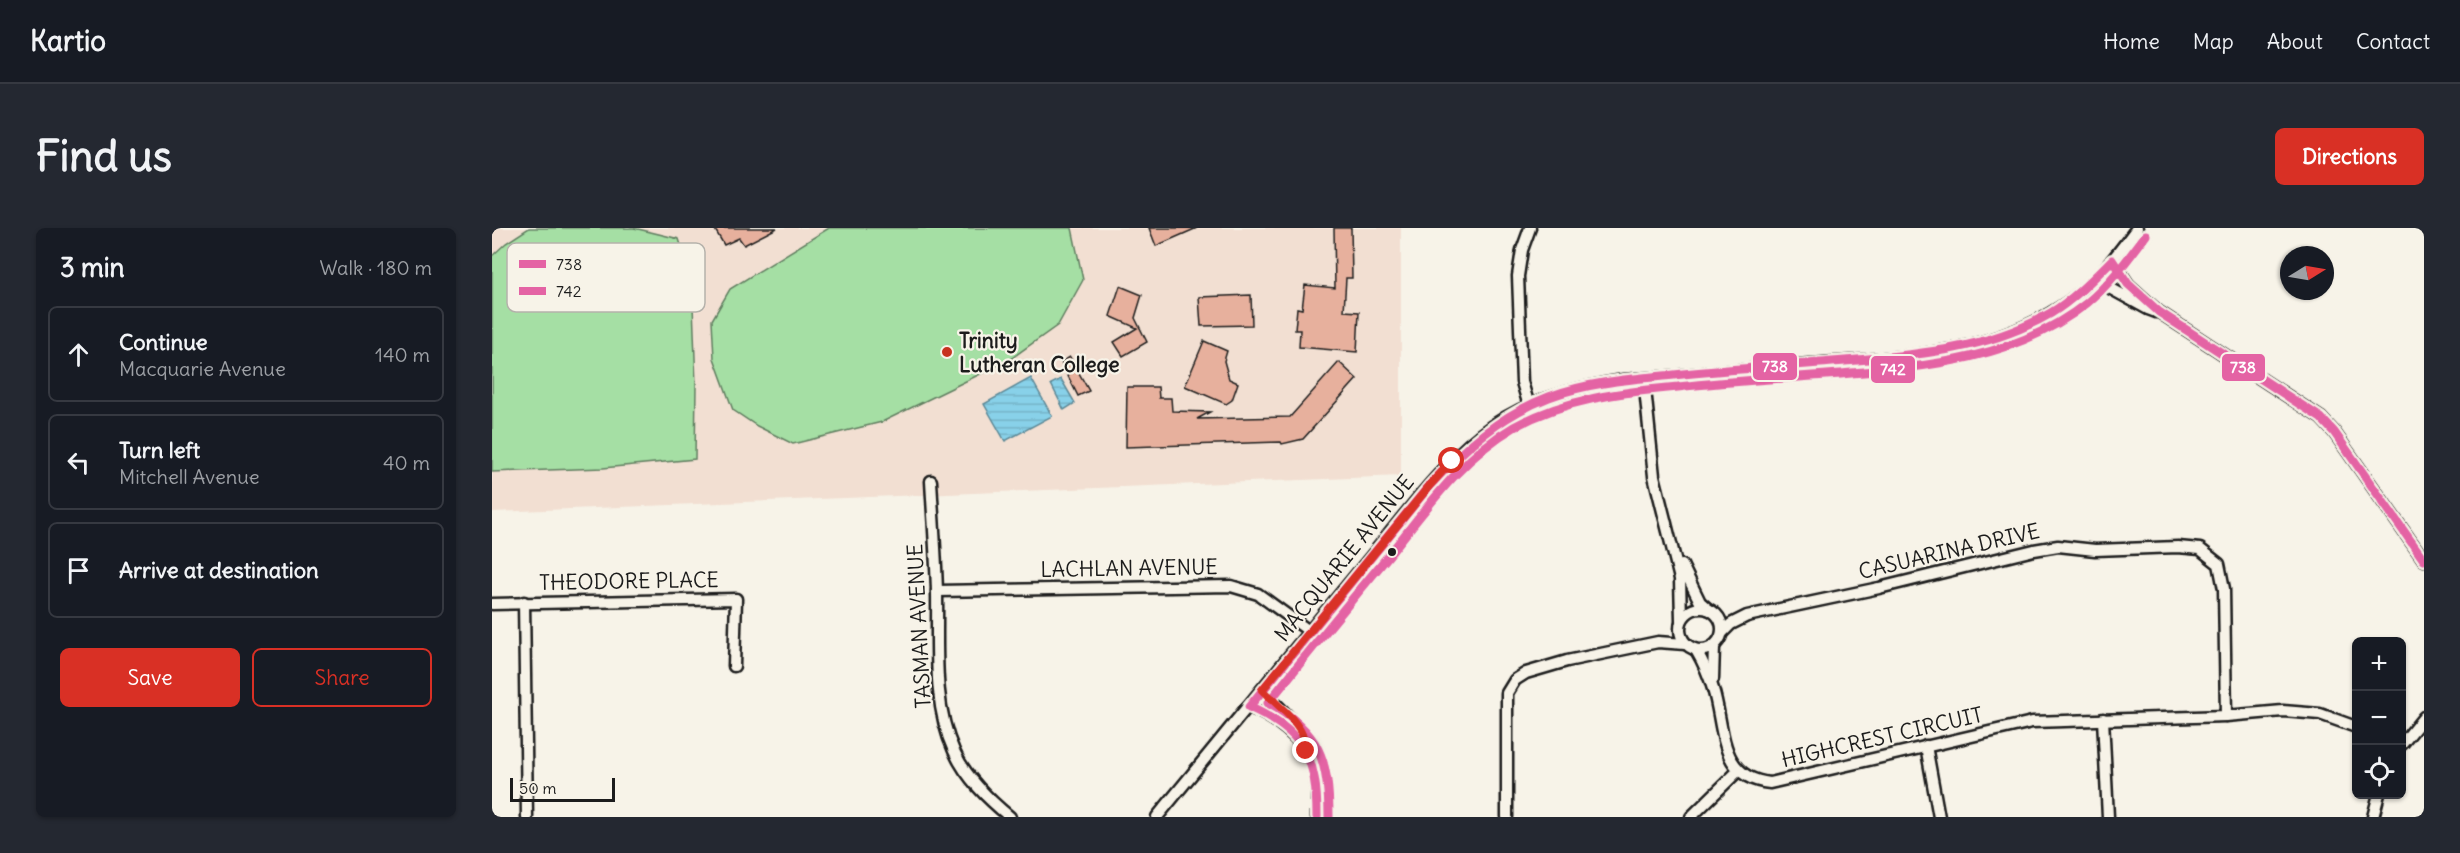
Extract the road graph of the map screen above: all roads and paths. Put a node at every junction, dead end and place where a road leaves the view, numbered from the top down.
1 (1530, 228) edge
2 (2137, 228) edge
3 (2112, 260) junction
4 (2096, 280) junction
5 (2159, 312) junction
6 (1644, 378) junction
7 (1529, 406) junction
8 (931, 481) dead end
9 (1670, 540) junction
10 (2424, 560) edge
11 (937, 591) junction
12 (524, 602) junction
13 (492, 604) edge
14 (1710, 611) junction
15 (1747, 616) junction
16 (1680, 623) junction
17 (1309, 631) junction
18 (1722, 633) junction
19 (1658, 642) junction
20 (1685, 644) junction
21 (1714, 646) junction
22 (1696, 650) junction
23 (734, 666) dead end
24 (1714, 689) junction
25 (1262, 690) junction
26 (1249, 707) junction
27 (2226, 716) junction
28 (2424, 717) edge
29 (2103, 719) junction
30 (2352, 726) edge
31 (2406, 739) edge
32 (1926, 746) junction
33 (1306, 751) junction
34 (1739, 770) junction
35 (2378, 799) edge
36 (527, 817) edge
37 (1010, 817) edge
38 (1157, 817) edge
39 (1317, 817) edge
40 (1507, 817) edge
41 (1691, 817) edge
42 (1939, 817) edge
43 (2108, 817) edge
44 (2373, 817) edge

1 - 7 street
2 - 3 street, MACQUARIE AVENUE
3 - 4 street, MACQUARIE AVENUE
3 - 5 street
4 - 5 street
4 - 6 street, MACQUARIE AVENUE
5 - 10 street
6 - 7 street, MACQUARIE AVENUE
6 - 9 street
7 - 17 street, MACQUARIE AVENUE
8 - 11 street, TASMAN AVENUE
9 - 14 street
9 - 16 street
11 - 17 street, LACHLAN AVENUE
11 - 37 street, TASMAN AVENUE
12 - 13 street, THEODORE PLACE
12 - 23 street, THEODORE PLACE
12 - 36 street
14 - 15 street, CASUARINA DRIVE
14 - 16 street
14 - 18 street
15 - 18 street, CASUARINA DRIVE
15 - 27 street, CASUARINA DRIVE
16 - 19 street
16 - 20 street
17 - 25 street, MACQUARIE AVENUE
18 - 21 street
19 - 20 street
19 - 40 street
20 - 22 street
21 - 22 street
21 - 24 street
22 - 24 street
24 - 34 street
25 - 26 street, MACQUARIE AVENUE
25 - 33 street
26 - 33 street
26 - 38 street, MACQUARIE AVENUE
27 - 29 street, HIGHCREST CIRCUIT
27 - 30 street, HIGHCREST CIRCUIT
28 - 31 street
29 - 32 street, HIGHCREST CIRCUIT
29 - 43 street
32 - 34 street, HIGHCREST CIRCUIT
32 - 42 street
33 - 39 street
34 - 41 street
35 - 44 street

